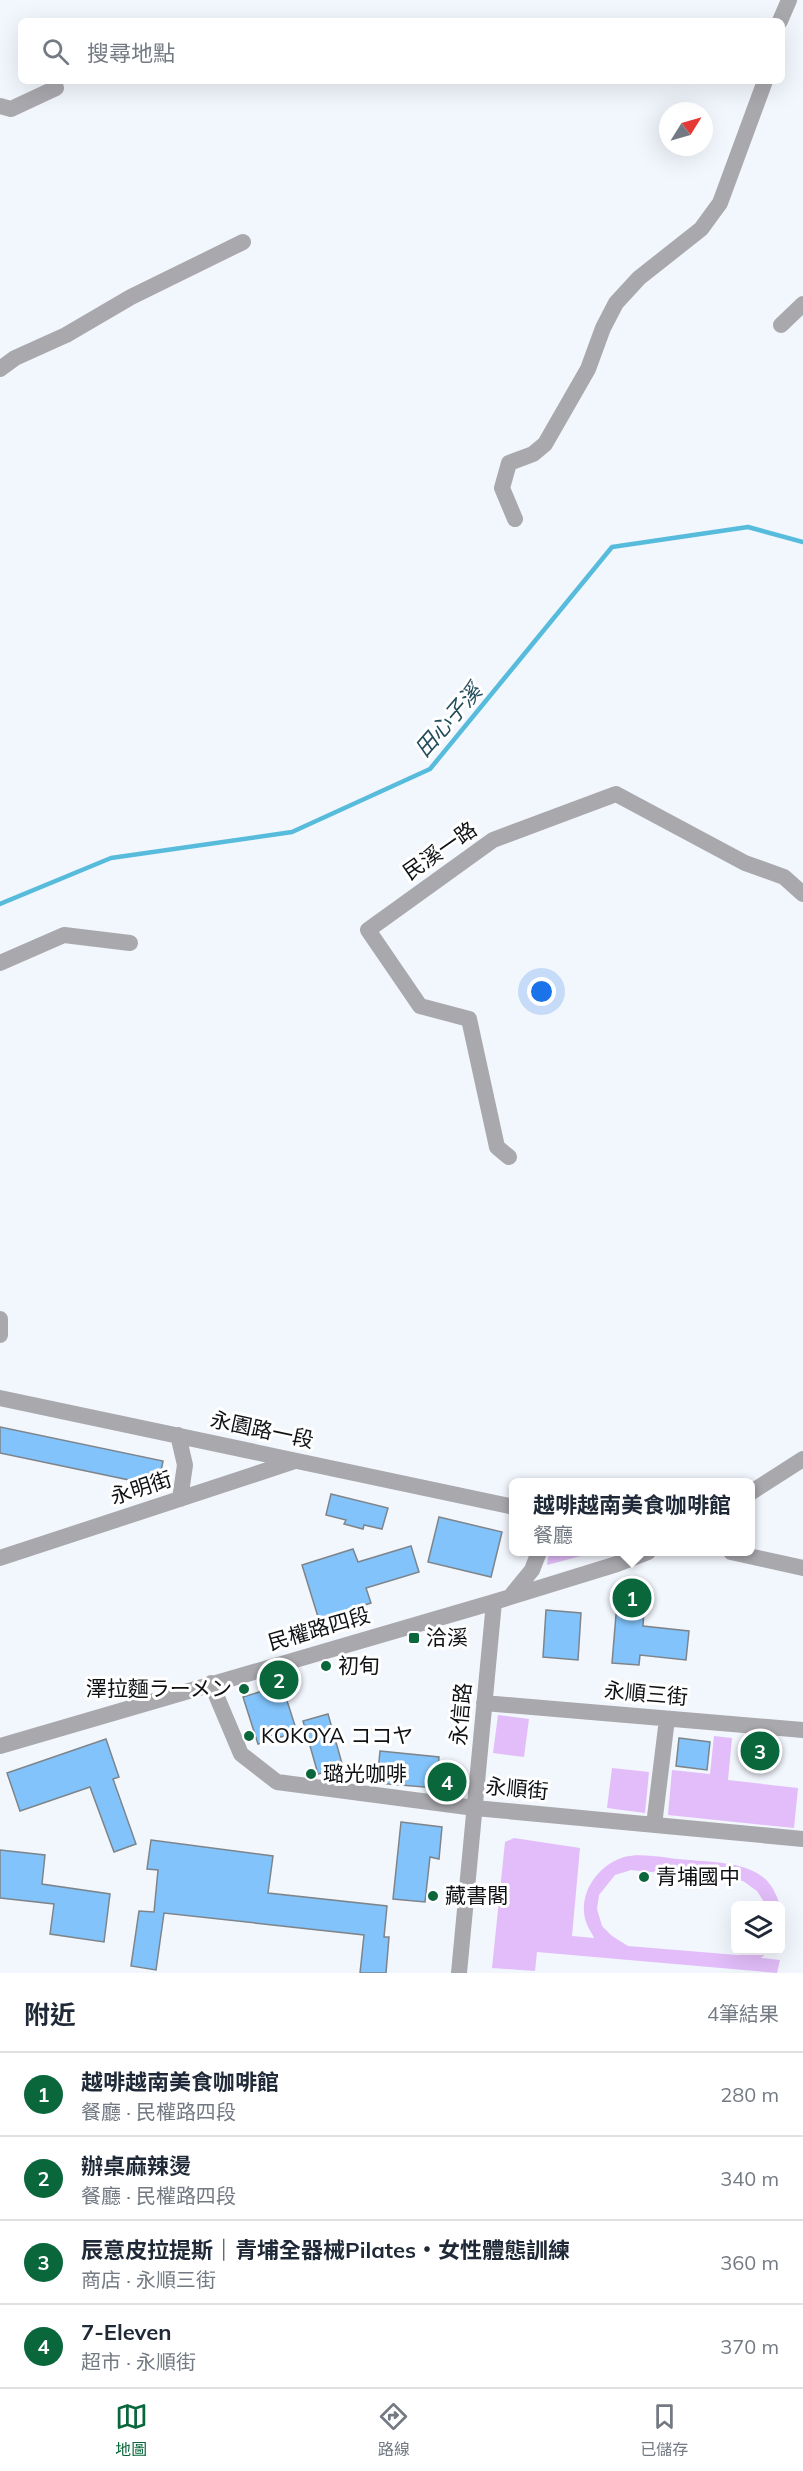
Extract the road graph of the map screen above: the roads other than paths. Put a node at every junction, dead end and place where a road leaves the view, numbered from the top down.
1 (789, 0) edge
2 (781, 18) edge
3 (764, 84) edge
4 (56, 88) dead end
5 (0, 106) edge
6 (243, 242) dead end
7 (803, 304) edge
8 (782, 325) dead end
9 (0, 369) edge
10 (515, 519) dead end
11 (803, 894) edge
12 (130, 943) dead end
13 (0, 963) edge
14 (509, 1157) dead end
15 (0, 1318) edge
16 (0, 1335) edge
17 (0, 1398) edge
18 (178, 1435) junction
19 (803, 1459) edge
20 (297, 1460) junction
21 (755, 1490) edge
22 (180, 1499) junction
23 (509, 1507) edge
24 (537, 1556) edge
25 (636, 1556) edge
26 (752, 1556) edge
27 (0, 1558) edge
28 (803, 1568) edge
29 (510, 1597) junction
30 (494, 1602) junction
31 (211, 1683) junction
32 (484, 1703) junction
33 (667, 1719) junction
34 (803, 1730) edge
35 (0, 1746) edge
36 (475, 1808) junction
37 (654, 1825) junction
38 (803, 1839) edge
39 (459, 1973) edge

1 - 2 street
3 - 10 street
4 - 5 street
6 - 9 street
7 - 8 street
11 - 14 street, 民溪一路
12 - 13 street
15 - 16 street
17 - 18 street, 永園路一段
18 - 20 street, 永園路一段
18 - 22 street
19 - 21 street
20 - 22 street, 永明街
20 - 23 street, 永園路一段
22 - 27 street, 永明街
24 - 29 street
25 - 29 street, 民權路四段
26 - 28 street
29 - 30 street, 民權路四段
30 - 31 street, 民權路四段
30 - 32 street, 永信路
31 - 35 street, 民權路四段
31 - 36 street, 永順街
32 - 33 street, 永順三街
32 - 36 street, 永信路
33 - 34 street, 永順三街
33 - 37 street
36 - 37 street, 永順街
36 - 39 street, 永信路
37 - 38 street, 永順街

